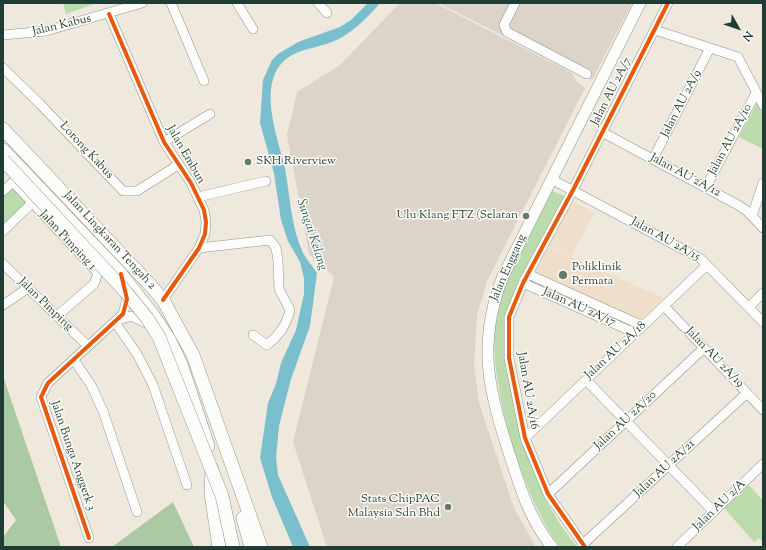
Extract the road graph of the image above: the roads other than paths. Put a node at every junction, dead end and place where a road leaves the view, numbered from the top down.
1 (171, 3) edge
2 (237, 3) edge
3 (318, 3) edge
4 (514, 3) edge
5 (640, 3) edge
6 (668, 3) edge
7 (139, 4) edge
8 (327, 13) dead end
9 (109, 14) junction
10 (253, 29) dead end
11 (655, 30) junction
12 (3, 35) edge
13 (710, 48) junction
14 (3, 68) edge
15 (587, 74) dead end
16 (204, 81) dead end
17 (756, 93) junction
18 (763, 105) edge
19 (210, 114) dead end
20 (3, 129) edge
21 (602, 132) junction
22 (3, 140) edge
23 (164, 142) junction
24 (3, 150) edge
25 (653, 159) junction
26 (3, 160) edge
27 (178, 165) junction
28 (551, 179) junction
29 (266, 181) dead end
30 (763, 183) edge
31 (706, 187) junction
32 (573, 190) junction
33 (3, 191) edge
34 (198, 197) junction
35 (32, 203) junction
36 (752, 216) junction
37 (763, 228) edge
38 (3, 231) edge
39 (199, 248) junction
40 (3, 264) edge
41 (707, 265) junction
42 (121, 274) junction
43 (525, 278) junction
44 (28, 288) junction
45 (763, 293) edge
46 (163, 300) junction
47 (3, 305) edge
48 (664, 306) junction
49 (749, 307) junction
50 (57, 316) junction
51 (115, 322) junction
52 (763, 322) edge
53 (643, 326) junction
54 (636, 333) junction
55 (253, 335) dead end
56 (169, 339) junction
57 (88, 346) junction
58 (704, 348) junction
59 (74, 360) junction
60 (586, 380) junction
61 (747, 393) junction
62 (763, 410) edge
63 (626, 422) junction
64 (525, 438) junction
65 (212, 458) junction
66 (763, 464) edge
67 (668, 465) junction
68 (187, 485) dead end
69 (548, 494) junction
70 (137, 512) dead end
71 (714, 512) junction
72 (89, 538) dead end
73 (583, 546) edge
74 (219, 547) edge
75 (233, 547) edge
76 (242, 547) edge
77 (251, 547) edge
78 (261, 547) edge
79 (552, 547) edge
80 (677, 547) edge

1 - 16 street
2 - 10 street
3 - 8 street
4 - 15 street
5 - 28 main road, Jalan Enggang
6 - 11 street, Jalan AU 2A/7
7 - 9 street, Jalan Kabus
9 - 12 street, Jalan Kabus
9 - 23 street, Jalan Embun
11 - 13 street
11 - 21 street, Jalan AU 2A/7
13 - 17 street
13 - 25 street, Jalan AU 2A/9
14 - 27 street, Lorong Kabus
17 - 18 street
17 - 31 street, Jalan AU 2A/10
19 - 23 street
20 - 46 highway, Jalan Lingkaran Tengah 2
21 - 25 street, Jalan AU 2A/12
21 - 32 street, Jalan AU 2A/7
22 - 77 highway
23 - 27 street, Jalan Embun
24 - 42 highway, Jalan Lingkaran Tengah 2
25 - 31 street, Jalan AU 2A/12
26 - 75 highway, bridge
27 - 34 street, Jalan Embun
28 - 32 street, Jalan AU 2A/15
28 - 79 main road, Jalan Enggang
29 - 34 street
30 - 36 street
31 - 36 street, Jalan AU 2A/12
32 - 41 street, Jalan AU 2A/15
32 - 43 street, Jalan AU 2A/16
33 - 35 street, Jalan Pimping 1
34 - 39 street, Jalan Embun
35 - 38 street
35 - 50 street, Jalan Pimping 1
36 - 37 street, Jalan AU 2A/12
39 - 46 street, Jalan Embun
39 - 55 street
40 - 44 street, Jalan Pimping
41 - 48 street, Jalan AU 2A/18
41 - 49 street, Jalan AU 2A/15
42 - 51 street
42 - 56 highway, Jalan Lingkaran Tengah 2
43 - 53 street, Jalan AU 2A/17
43 - 54 street, Jalan AU 2A/17
43 - 64 street, Jalan AU 2A/16
44 - 47 street
44 - 50 street, Jalan Pimping
45 - 49 street
46 - 78 highway, Jalan Lingkaran Tengah 2
48 - 53 street, Jalan AU 2A/18
48 - 58 street, Jalan AU 2A/19
49 - 52 street, Jalan AU 2A/15
50 - 57 street, Jalan Pimping
51 - 56 street
51 - 57 street
51 - 68 street
53 - 54 street, Jalan AU 2A/18
54 - 60 street, Jalan AU 2A/18
56 - 65 highway, Jalan Lingkaran Tengah 2
57 - 59 street
58 - 61 street, Jalan AU 2A/19
58 - 63 street, Jalan AU 2A/20
59 - 70 street
59 - 72 street, Jalan Bunga Anggerk 3
60 - 63 street
60 - 64 street, Jalan AU 2A/18
61 - 62 street, Jalan AU 2A/19
61 - 67 street, Jalan AU 2A/21
63 - 67 street
63 - 69 street, Jalan AU 2A/20
64 - 69 street, Jalan AU 2A/16
65 - 74 highway
65 - 76 highway, Jalan Lingkaran Tengah 2
66 - 71 street, Jalan AU 2/A
67 - 71 street
67 - 73 street, Jalan AU 2A/21
69 - 73 street, Jalan AU 2A/16
71 - 80 street, Jalan AU 2/A

